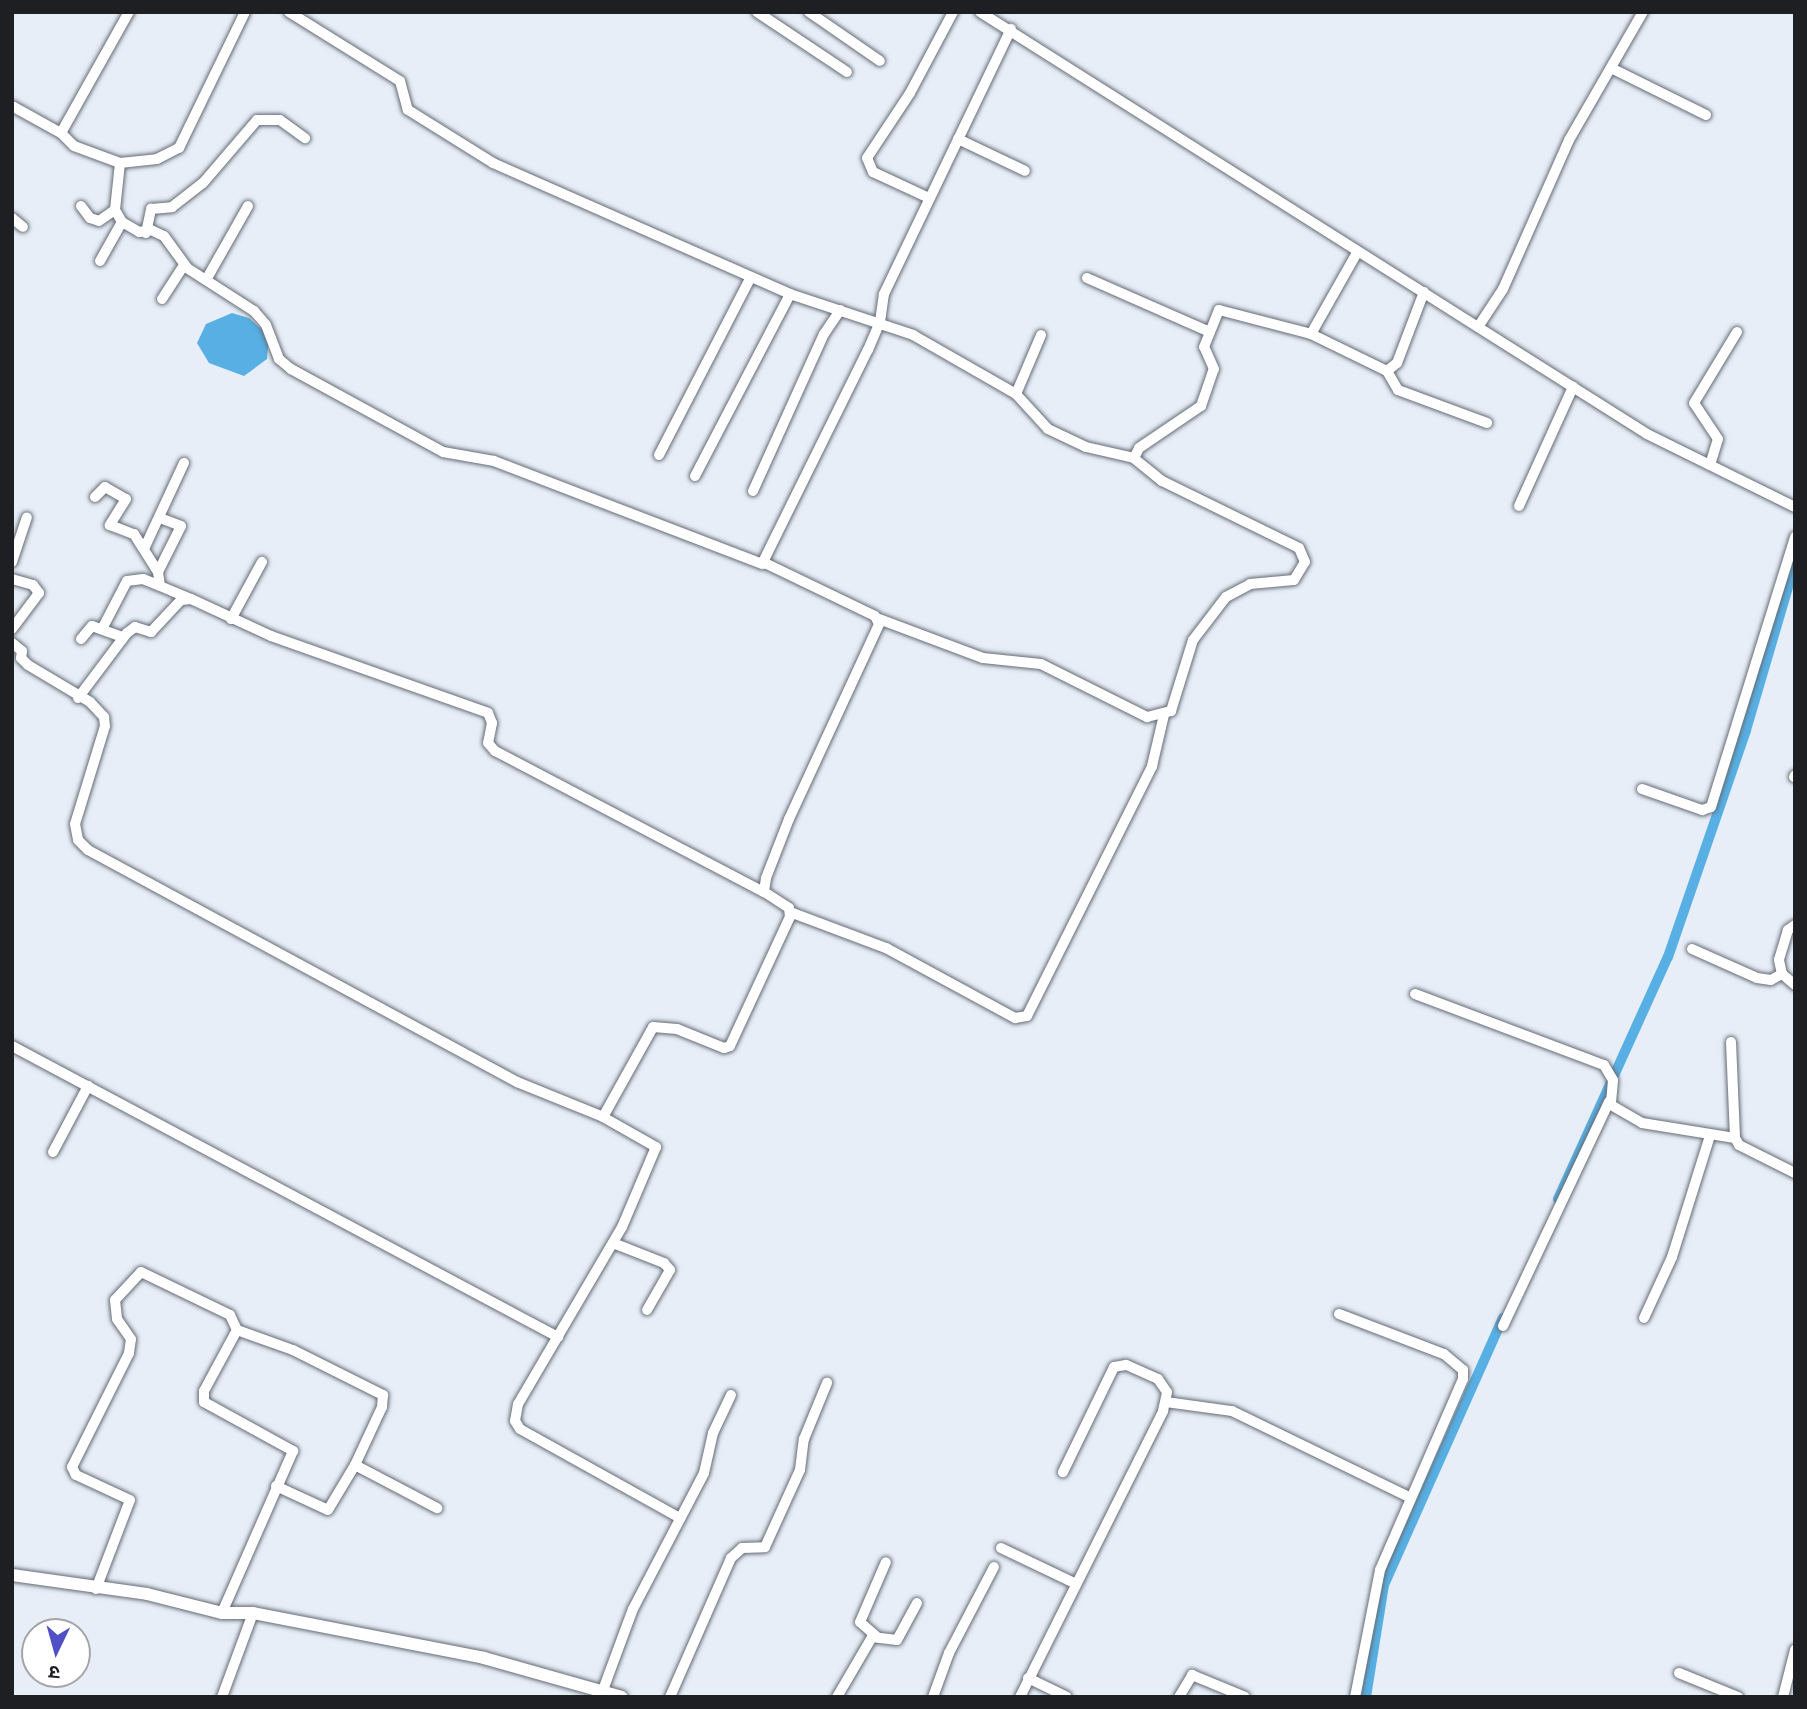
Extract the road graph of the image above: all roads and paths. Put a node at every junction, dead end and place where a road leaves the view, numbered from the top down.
1 (129, 12) edge
2 (245, 12) edge
3 (289, 12) edge
4 (757, 12) edge
5 (809, 12) edge
6 (953, 12) edge
7 (980, 12) edge
8 (1643, 12) edge
9 (1011, 29) junction
10 (880, 61) dead end
11 (1611, 68) junction
12 (847, 72) dead end
13 (12, 107) edge
14 (1706, 115) dead end
15 (61, 133) junction
16 (305, 138) dead end
17 (958, 139) junction
18 (120, 163) junction
19 (1026, 171) dead end
20 (929, 198) junction
21 (80, 206) dead end
22 (248, 206) dead end
23 (115, 210) junction
24 (12, 218) edge
25 (122, 222) junction
26 (23, 227) dead end
27 (146, 233) junction
28 (1358, 251) junction
29 (100, 261) dead end
30 (184, 265) junction
31 (751, 276) junction
32 (1087, 278) dead end
33 (206, 280) junction
34 (1424, 292) junction
35 (790, 294) junction
36 (162, 299) dead end
37 (840, 310) junction
38 (880, 322) junction
39 (1478, 327) junction
40 (1210, 332) junction
41 (1737, 332) dead end
42 (1311, 334) junction
43 (1041, 335) dead end
44 (1387, 372) junction
45 (1573, 387) junction
46 (1016, 394) junction
47 (1487, 423) dead end
48 (659, 455) dead end
49 (1134, 458) junction
50 (184, 463) dead end
51 (1710, 465) junction
52 (695, 477) dead end
53 (753, 491) dead end
54 (95, 497) dead end
55 (1519, 506) dead end
56 (1795, 507) edge
57 (27, 517) dead end
58 (160, 518) junction
59 (1795, 537) edge
60 (144, 549) junction
61 (12, 562) edge
62 (262, 562) dead end
63 (763, 564) junction
64 (158, 572) junction
65 (12, 579) edge
66 (160, 586) junction
67 (188, 598) junction
68 (231, 619) junction
69 (879, 620) junction
70 (12, 629) edge
71 (102, 629) junction
72 (123, 638) junction
73 (81, 639) dead end
74 (12, 643) edge
75 (78, 698) junction
76 (1164, 715) junction
77 (1642, 789) dead end
78 (764, 892) junction
79 (790, 912) junction
80 (1794, 923) edge
81 (1692, 949) dead end
82 (1782, 974) junction
83 (1795, 985) edge
84 (1415, 994) dead end
85 (1731, 1042) dead end
86 (12, 1046) edge
87 (88, 1086) junction
88 (1609, 1102) junction
89 (603, 1117) junction
90 (1710, 1136) junction
91 (1735, 1138) junction
92 (53, 1152) dead end
93 (1795, 1173) edge
94 (613, 1243) junction
95 (647, 1310) dead end
96 (1339, 1314) dead end
97 (1644, 1318) dead end
98 (1503, 1326) dead end
99 (237, 1330) junction
100 (558, 1336) junction
101 (827, 1382) dead end
102 (731, 1395) dead end
103 (1166, 1402) junction
104 (355, 1465) junction
105 (1063, 1472) dead end
106 (276, 1486) junction
107 (1411, 1498) junction
108 (437, 1508) dead end
109 (680, 1518) junction
110 (1001, 1548) dead end
111 (886, 1562) dead end
112 (994, 1567) dead end
113 (12, 1575) edge
114 (1076, 1584) junction
115 (96, 1589) junction
116 (918, 1603) dead end
117 (222, 1613) junction
118 (253, 1613) junction
119 (876, 1636) junction
120 (1795, 1650) edge
121 (1679, 1674) dead end
122 (1028, 1678) junction
123 (603, 1690) junction
124 (222, 1697) edge
125 (622, 1697) edge
126 (670, 1697) edge
127 (837, 1697) edge
128 (933, 1697) edge
129 (1020, 1697) edge
130 (1067, 1697) edge
131 (1179, 1697) edge
132 (1245, 1697) edge
133 (1354, 1697) edge
134 (1738, 1697) edge
135 (1783, 1697) edge

1 - 15 street
2 - 18 street
3 - 31 street
4 - 12 street
5 - 10 street
6 - 20 street
7 - 9 street
8 - 11 street
9 - 17 street
9 - 28 street
11 - 14 street
11 - 39 street
13 - 15 street
15 - 18 street
16 - 27 street
17 - 19 street
17 - 20 street
18 - 23 street
20 - 38 street
21 - 23 street
22 - 33 street
23 - 25 street
24 - 26 street
25 - 27 street
25 - 29 street
27 - 30 street
28 - 34 street
28 - 42 street
30 - 33 street
30 - 36 street
31 - 35 street
31 - 48 street
32 - 40 street
33 - 63 street
34 - 39 street
34 - 44 street
35 - 37 street
35 - 52 street
37 - 38 street
37 - 53 street
38 - 46 street
38 - 63 street
39 - 45 street
40 - 42 street
40 - 49 street
41 - 51 street
42 - 44 street
43 - 46 street
44 - 47 street
45 - 51 street
45 - 55 street
46 - 49 street
49 - 76 street
50 - 58 street
51 - 56 street
54 - 60 street
57 - 61 street
58 - 60 street
58 - 64 street
59 - 77 street
60 - 64 street
62 - 68 street
63 - 69 street
64 - 66 street
65 - 70 street
66 - 67 street
66 - 71 street
67 - 68 street
67 - 72 street
68 - 78 street
69 - 76 street
69 - 78 street
71 - 72 street
71 - 73 street
72 - 75 street
74 - 75 street
75 - 89 street
76 - 79 street
78 - 79 street
79 - 89 street
80 - 82 street
81 - 82 street
82 - 83 street
84 - 88 street
85 - 91 street
86 - 87 street
87 - 92 street
87 - 100 street
88 - 90 street
88 - 98 street
89 - 94 street
90 - 91 street
90 - 97 street
91 - 93 street
94 - 95 street
94 - 100 street
96 - 107 street
99 - 104 street
99 - 106 street
99 - 115 street
100 - 109 street
101 - 126 street
102 - 109 street
103 - 105 street
103 - 107 street
103 - 114 street
104 - 106 street
104 - 108 street
106 - 117 street
107 - 133 street
109 - 123 street
110 - 114 street
111 - 119 street
112 - 128 street
113 - 115 street
114 - 122 street
115 - 117 street
116 - 119 street
117 - 118 street
118 - 123 street
118 - 124 street
119 - 127 street
120 - 135 street
121 - 134 street
122 - 129 street
122 - 130 street
123 - 125 street
131 - 132 street

